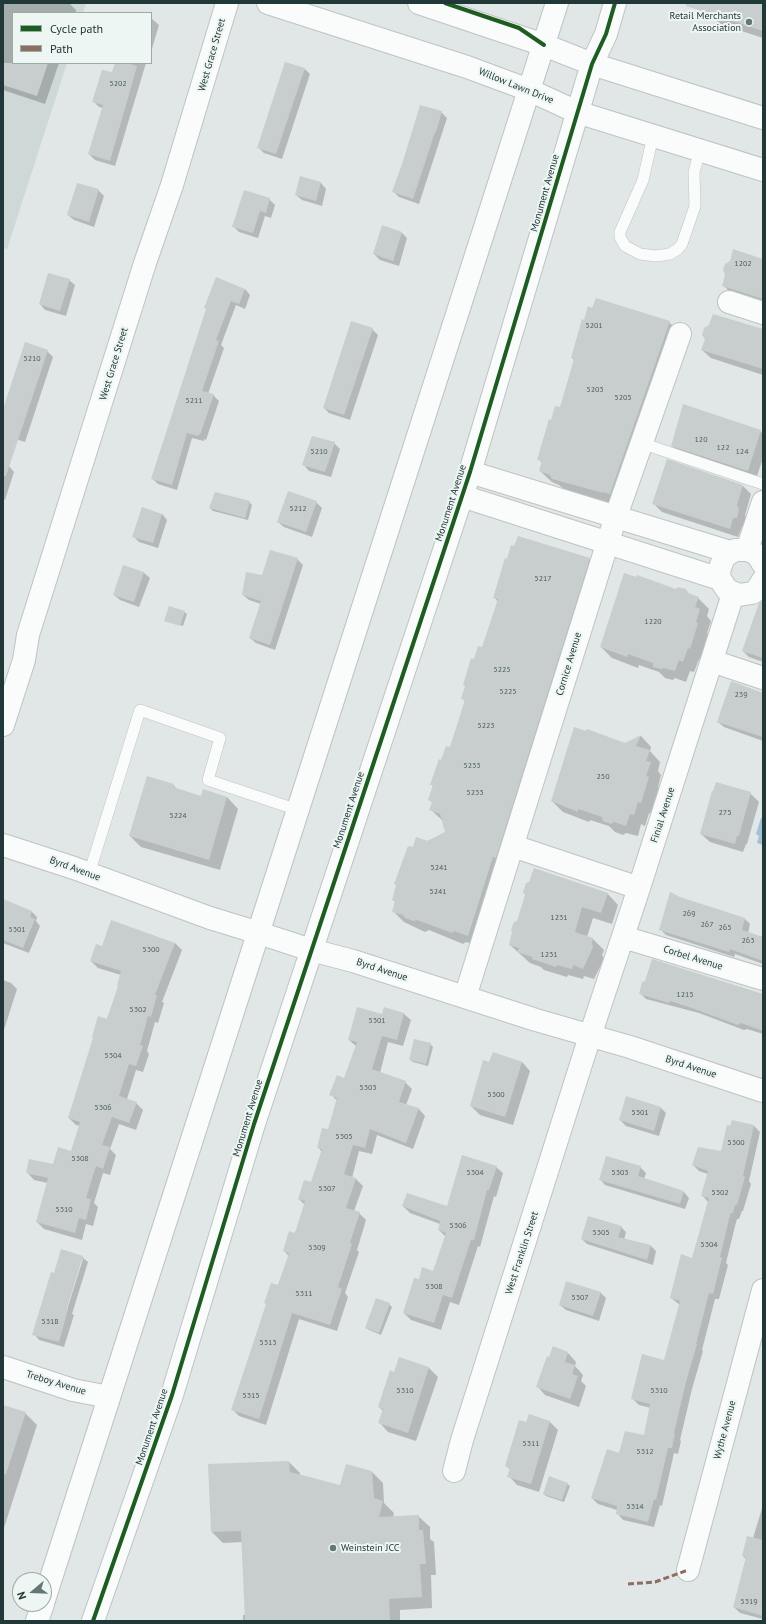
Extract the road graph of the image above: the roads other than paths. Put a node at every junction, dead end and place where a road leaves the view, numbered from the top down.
1 (227, 3) edge
2 (268, 3) edge
3 (419, 3) edge
4 (557, 3) edge
5 (615, 3) edge
6 (544, 45) junction
7 (592, 64) junction
8 (529, 90) junction
9 (577, 112) junction
10 (763, 118) edge
11 (653, 136) junction
12 (700, 150) junction
13 (763, 170) edge
14 (729, 302) dead end
15 (763, 313) edge
16 (680, 334) dead end
17 (642, 443) junction
18 (470, 472) junction
19 (763, 484) edge
20 (462, 496) junction
21 (763, 502) edge
22 (616, 516) junction
23 (608, 542) junction
24 (756, 569) edge
25 (726, 586) junction
26 (712, 661) junction
27 (763, 678) edge
28 (3, 725) edge
29 (298, 810) junction
30 (3, 844) edge
31 (512, 846) junction
32 (89, 874) junction
33 (639, 888) junction
34 (259, 933) junction
35 (623, 936) junction
36 (311, 950) junction
37 (763, 979) edge
38 (465, 997) junction
39 (590, 1036) junction
40 (763, 1091) edge
41 (763, 1290) edge
42 (3, 1367) edge
43 (109, 1397) junction
44 (454, 1471) dead end
45 (688, 1570) dead end
46 (52, 1575) edge
47 (93, 1621) edge

1 - 28 street, West Grace Street
2 - 8 street, Willow Lawn Drive
3 - 6 street
4 - 6 street
5 - 7 street, Monument Avenue
6 - 7 street
6 - 8 street
7 - 9 street, Monument Avenue
7 - 10 street
8 - 9 street, Willow Lawn Drive
8 - 29 street
9 - 11 street, Willow Lawn Drive
9 - 18 street, Monument Avenue
11 - 12 street, Willow Lawn Drive
11 - 12 lane
12 - 13 street, Willow Lawn Drive
14 - 15 street
16 - 17 street, Cornice Avenue
17 - 19 lane
17 - 22 street, Cornice Avenue
18 - 20 street, Monument Avenue
18 - 22 street
20 - 23 street
20 - 36 street, Monument Avenue
21 - 24 street
22 - 23 street, Cornice Avenue
22 - 24 street
23 - 25 street
23 - 31 street, Cornice Avenue
24 - 25 street
24 - 25 street, Finial Avenue
25 - 26 street, Finial Avenue
26 - 27 street
26 - 33 street, Finial Avenue
29 - 32 lane
29 - 34 street
30 - 32 street, Byrd Avenue
31 - 33 street
31 - 38 street, Cornice Avenue
32 - 34 street, Byrd Avenue
33 - 35 street, Finial Avenue
34 - 36 street, Byrd Avenue
34 - 43 street
35 - 37 street, Corbel Avenue
35 - 39 street, Finial Avenue
36 - 38 street, Byrd Avenue
36 - 47 street, Monument Avenue
38 - 39 street, Byrd Avenue
39 - 40 street, Byrd Avenue
39 - 44 street, West Franklin Street
41 - 45 street, Wythe Avenue
42 - 43 street, Treboy Avenue
43 - 46 street

